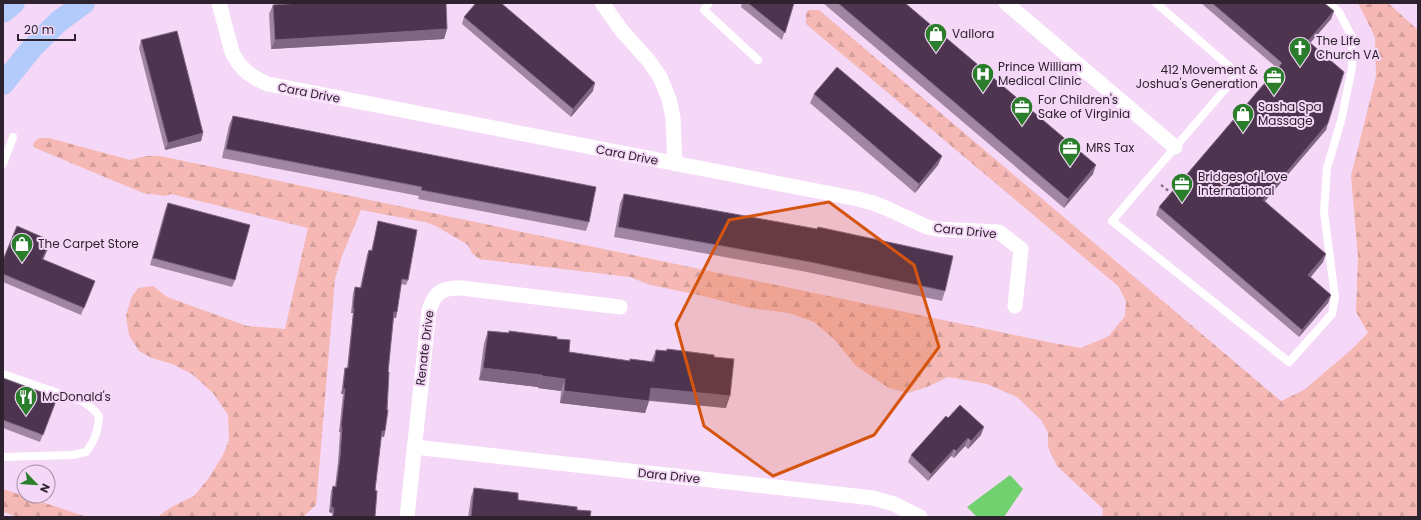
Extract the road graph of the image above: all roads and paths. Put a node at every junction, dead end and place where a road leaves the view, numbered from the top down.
1 (14, 3) edge
2 (84, 3) edge
3 (219, 3) edge
4 (602, 3) edge
5 (709, 3) edge
6 (1006, 3) edge
7 (1156, 3) edge
8 (1329, 3) edge
9 (3, 12) edge
10 (758, 60) dead end
11 (3, 84) edge
12 (13, 137) dead end
13 (1176, 147) junction
14 (3, 164) edge
15 (675, 164) junction
16 (1015, 306) dead end
17 (620, 307) dead end
18 (3, 374) edge
19 (414, 447) junction
20 (3, 457) edge
21 (407, 517) edge
22 (920, 517) edge

1 - 9 main road
2 - 11 main road
3 - 15 street, Cara Drive
4 - 15 street
5 - 10 lane
6 - 13 street
7 - 13 lane
8 - 13 lane
12 - 14 lane
15 - 16 street, Cara Drive
17 - 19 street, Renate Drive
18 - 20 lane
19 - 21 street, Renate Drive
19 - 22 street, Dara Drive

